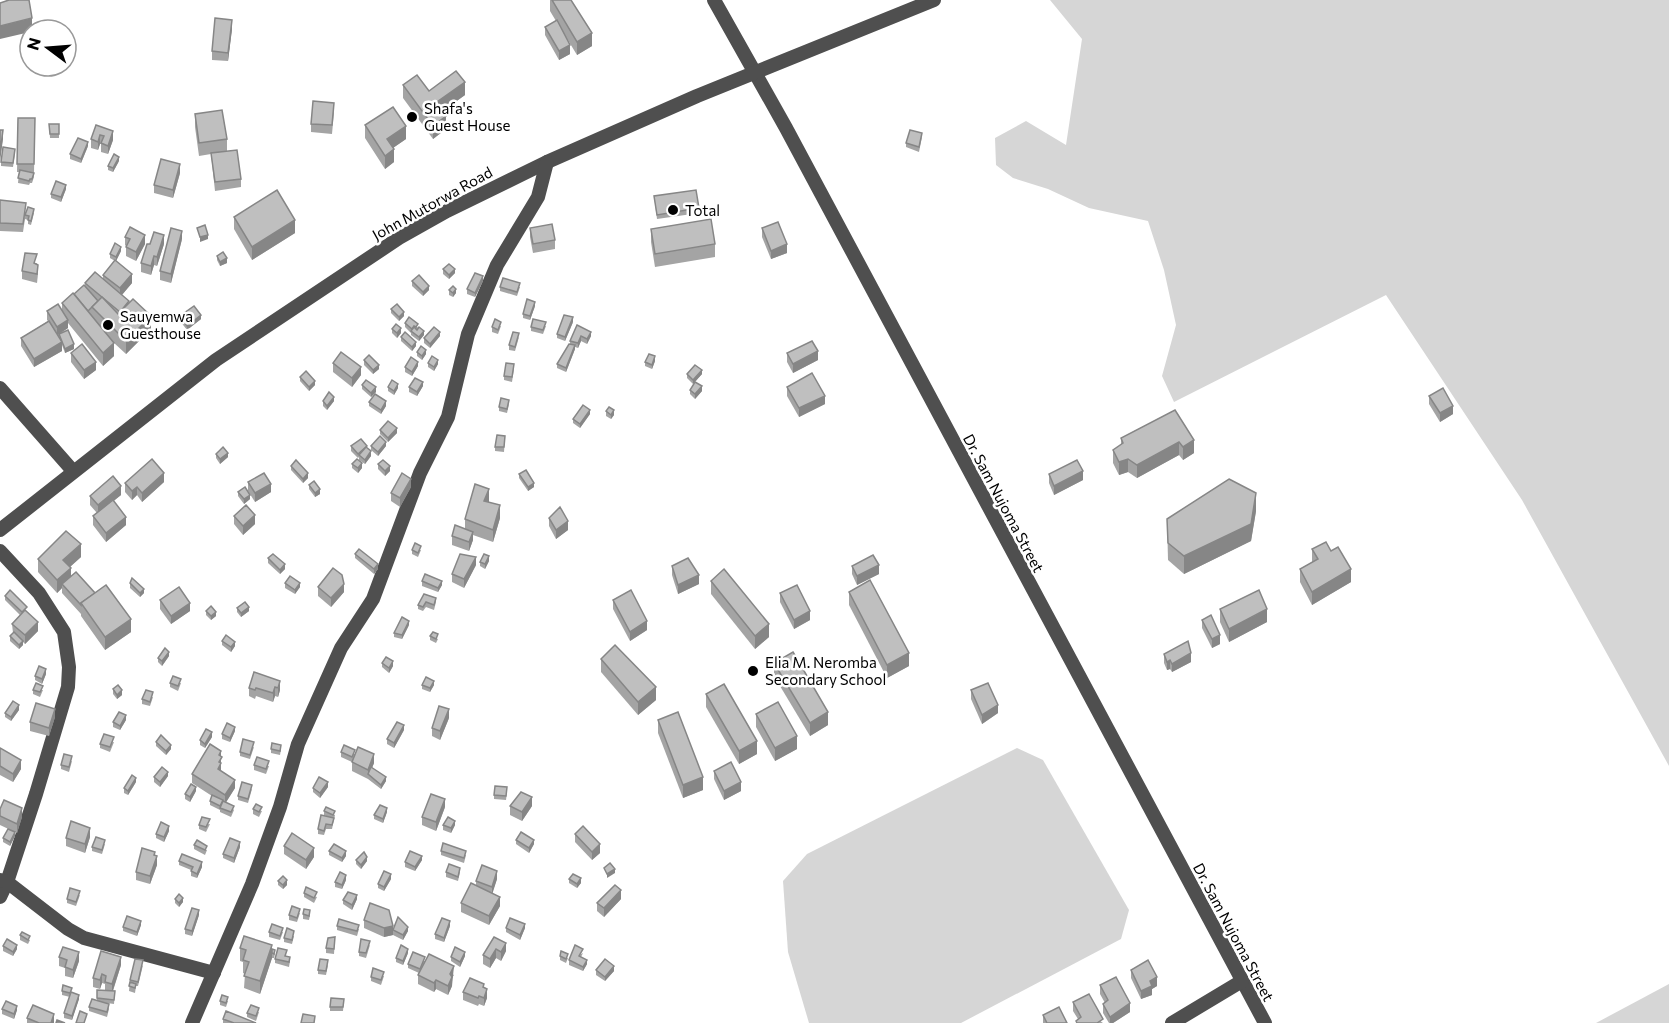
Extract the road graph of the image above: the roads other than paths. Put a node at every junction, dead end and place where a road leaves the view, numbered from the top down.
1 (714, 0) edge
2 (934, 0) edge
3 (756, 72) junction
4 (547, 162) junction
5 (0, 388) edge
6 (73, 471) junction
7 (0, 530) edge
8 (0, 551) edge
9 (4, 881) edge
10 (0, 897) edge
11 (214, 973) junction
12 (1242, 981) junction
13 (192, 1023) edge
14 (1172, 1023) edge
15 (1265, 1023) edge

1 - 3 street, Dr. Sam Nujoma Street
2 - 3 street, John Mutorwa Road
3 - 4 street, John Mutorwa Road
3 - 12 street, Dr. Sam Nujoma Street
4 - 6 street, John Mutorwa Road
4 - 11 street
5 - 6 street
6 - 7 street, John Mutorwa Road
8 - 9 street
9 - 10 street
9 - 11 street
11 - 13 street
12 - 14 street
12 - 15 street, Dr. Sam Nujoma Street

